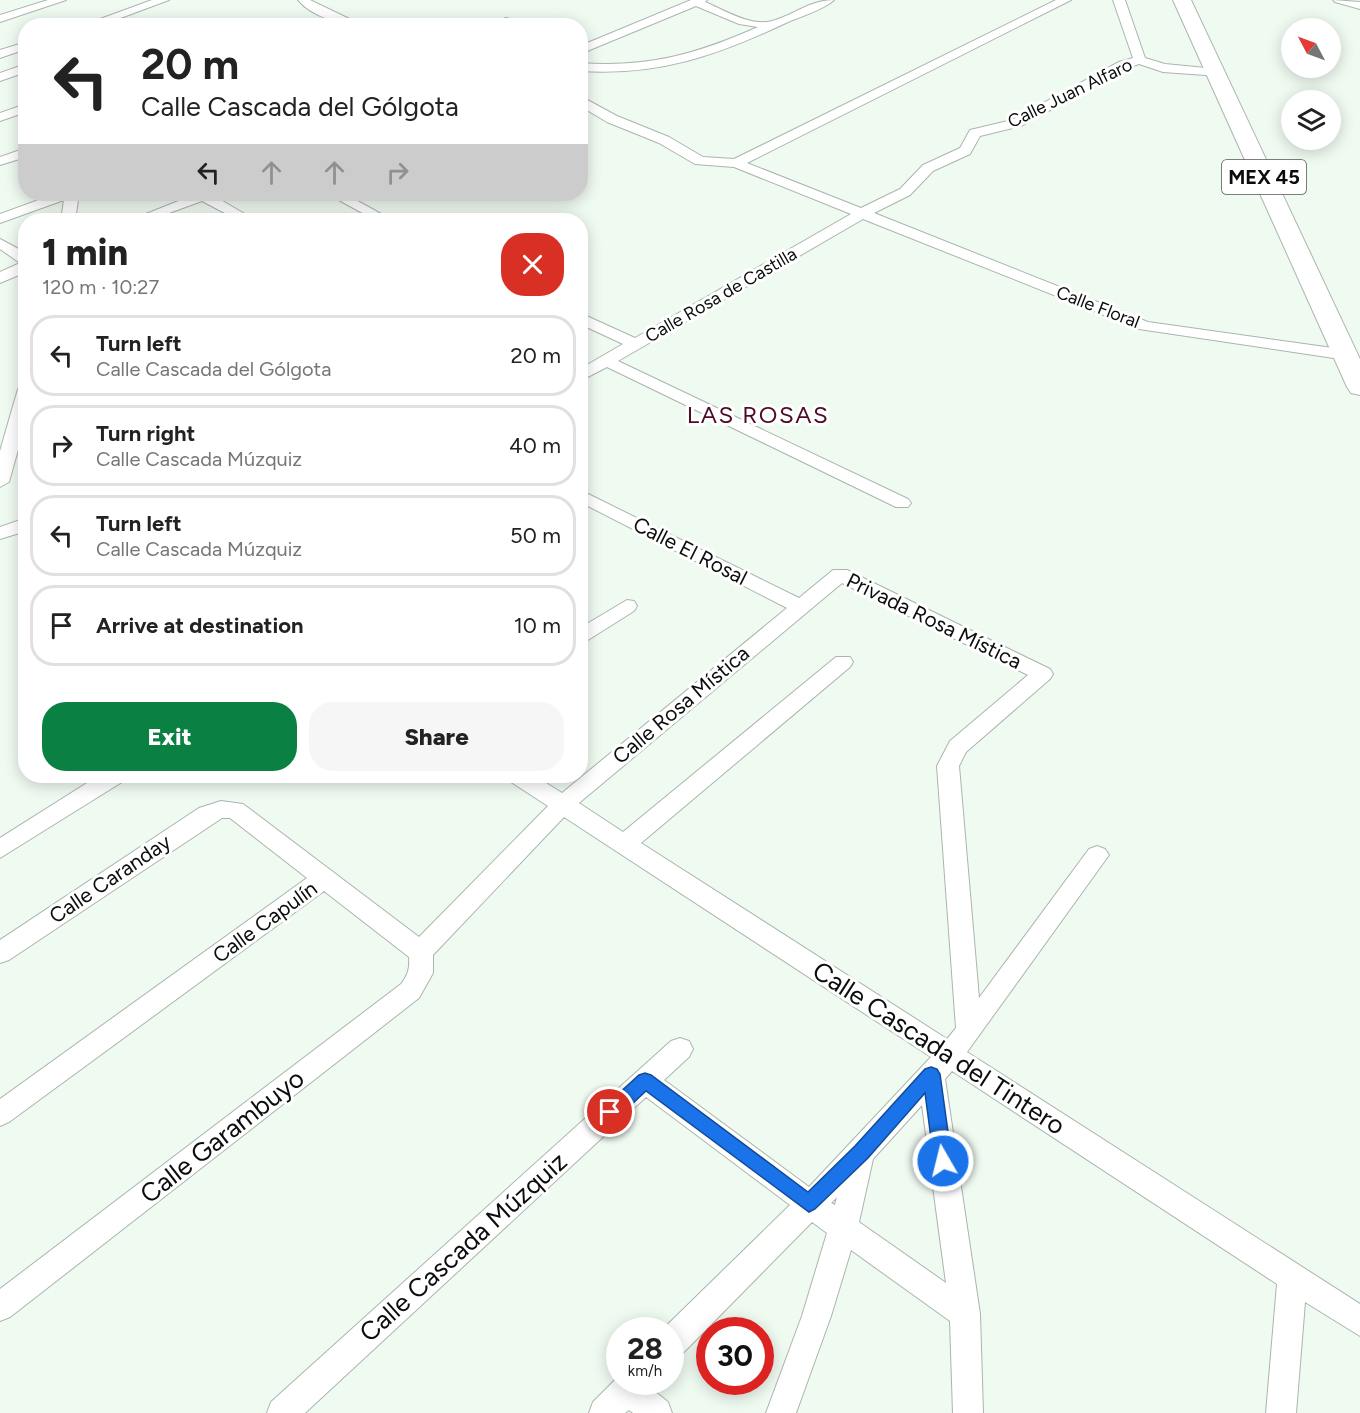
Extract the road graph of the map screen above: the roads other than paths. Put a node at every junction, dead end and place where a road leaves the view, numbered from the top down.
1 (60, 0) edge
2 (163, 0) edge
3 (828, 0) edge
4 (1036, 0) edge
5 (1119, 0) edge
6 (1182, 0) edge
7 (1339, 0) edge
8 (699, 1) edge
9 (307, 3) edge
10 (1059, 3) edge
11 (1360, 6) edge
12 (106, 18) edge
13 (341, 18) edge
14 (0, 19) edge
15 (770, 25) junction
16 (18, 48) edge
17 (588, 48) edge
18 (0, 54) edge
19 (1139, 60) junction
20 (588, 68) edge
21 (18, 71) edge
22 (1216, 73) junction
23 (0, 77) edge
24 (588, 105) edge
25 (18, 111) edge
26 (0, 117) edge
27 (18, 155) edge
28 (0, 161) edge
29 (736, 163) junction
30 (48, 201) edge
31 (190, 201) edge
32 (216, 201) edge
33 (348, 201) edge
34 (157, 213) edge
35 (236, 213) edge
36 (372, 213) edge
37 (862, 213) junction
38 (0, 219) edge
39 (0, 243) edge
40 (18, 255) edge
41 (18, 270) edge
42 (0, 278) edge
43 (588, 322) edge
44 (635, 344) junction
45 (1347, 355) junction
46 (606, 361) junction
47 (588, 371) edge
48 (1360, 387) edge
49 (18, 418) edge
50 (12, 440) edge
51 (0, 482) edge
52 (588, 499) edge
53 (902, 503) dead end
54 (18, 527) edge
55 (0, 533) edge
56 (627, 606) dead end
57 (799, 606) junction
58 (588, 633) edge
59 (843, 663) dead end
60 (103, 783) edge
61 (530, 783) edge
62 (563, 804) junction
63 (624, 844) junction
64 (0, 849) edge
65 (1097, 855) dead end
66 (326, 879) junction
67 (0, 952) edge
68 (420, 952) junction
69 (969, 1030) junction
70 (680, 1049) dead end
71 (940, 1064) junction
72 (645, 1081) junction
73 (0, 1114) edge
74 (861, 1152) junction
75 (809, 1203) junction
76 (844, 1228) junction
77 (1292, 1277) junction
78 (0, 1306) edge
79 (965, 1314) junction
80 (1360, 1321) edge
81 (684, 1330) edge
82 (621, 1395) edge
83 (640, 1395) edge
84 (282, 1413) edge
85 (604, 1413) edge
86 (657, 1413) edge
87 (781, 1413) edge
88 (968, 1413) edge
89 (1281, 1413) edge

1 - 14 street
2 - 12 street
3 - 15 street
4 - 10 street
5 - 19 street, Calle Juan Alfaro
6 - 22 highway, MEX 45
7 - 11 street
8 - 15 street
8 - 17 street
9 - 13 street
10 - 29 street
15 - 20 street
16 - 18 street
19 - 22 street
19 - 37 street, Calle Juan Alfaro
21 - 23 street
22 - 45 highway, MEX 45
24 - 29 street
25 - 26 street
27 - 28 street
29 - 37 street, Calle Floral
30 - 38 street
31 - 34 street
32 - 35 street
33 - 36 street
37 - 44 street, Calle Rosa de Castilla
37 - 45 street, Calle Floral
39 - 40 street
41 - 42 street
43 - 44 street
44 - 46 street, Calle Rosa de Castilla
45 - 48 highway, MEX 45
46 - 47 street, Calle Rosa de Castilla
46 - 53 street
49 - 50 street
50 - 51 street
52 - 57 street, Calle El Rosal
54 - 55 street
56 - 58 street
57 - 62 street, Calle Rosa Mística
57 - 69 street, Privada Rosa Mística
59 - 63 street
60 - 64 street
61 - 62 street, Calle Cascada del Tintero
62 - 63 street, Calle Cascada del Tintero
62 - 68 street
63 - 71 street, Calle Cascada del Tintero
65 - 69 street
66 - 67 street, Calle Caranday
66 - 68 street, Calle Capulín
66 - 73 street, Calle Capulín
68 - 78 street, Calle Garambuyo
69 - 71 street
70 - 72 street, Calle Cascada Múzquiz
71 - 74 street
71 - 77 street, Calle Cascada del Tintero
71 - 79 street
72 - 75 street
72 - 84 street, Calle Cascada Múzquiz
74 - 75 street
74 - 76 street
75 - 76 street
75 - 81 street
76 - 79 street
76 - 87 street
77 - 80 street, Calle Cascada del Tintero
77 - 89 street
79 - 88 street
82 - 85 street
83 - 86 street

